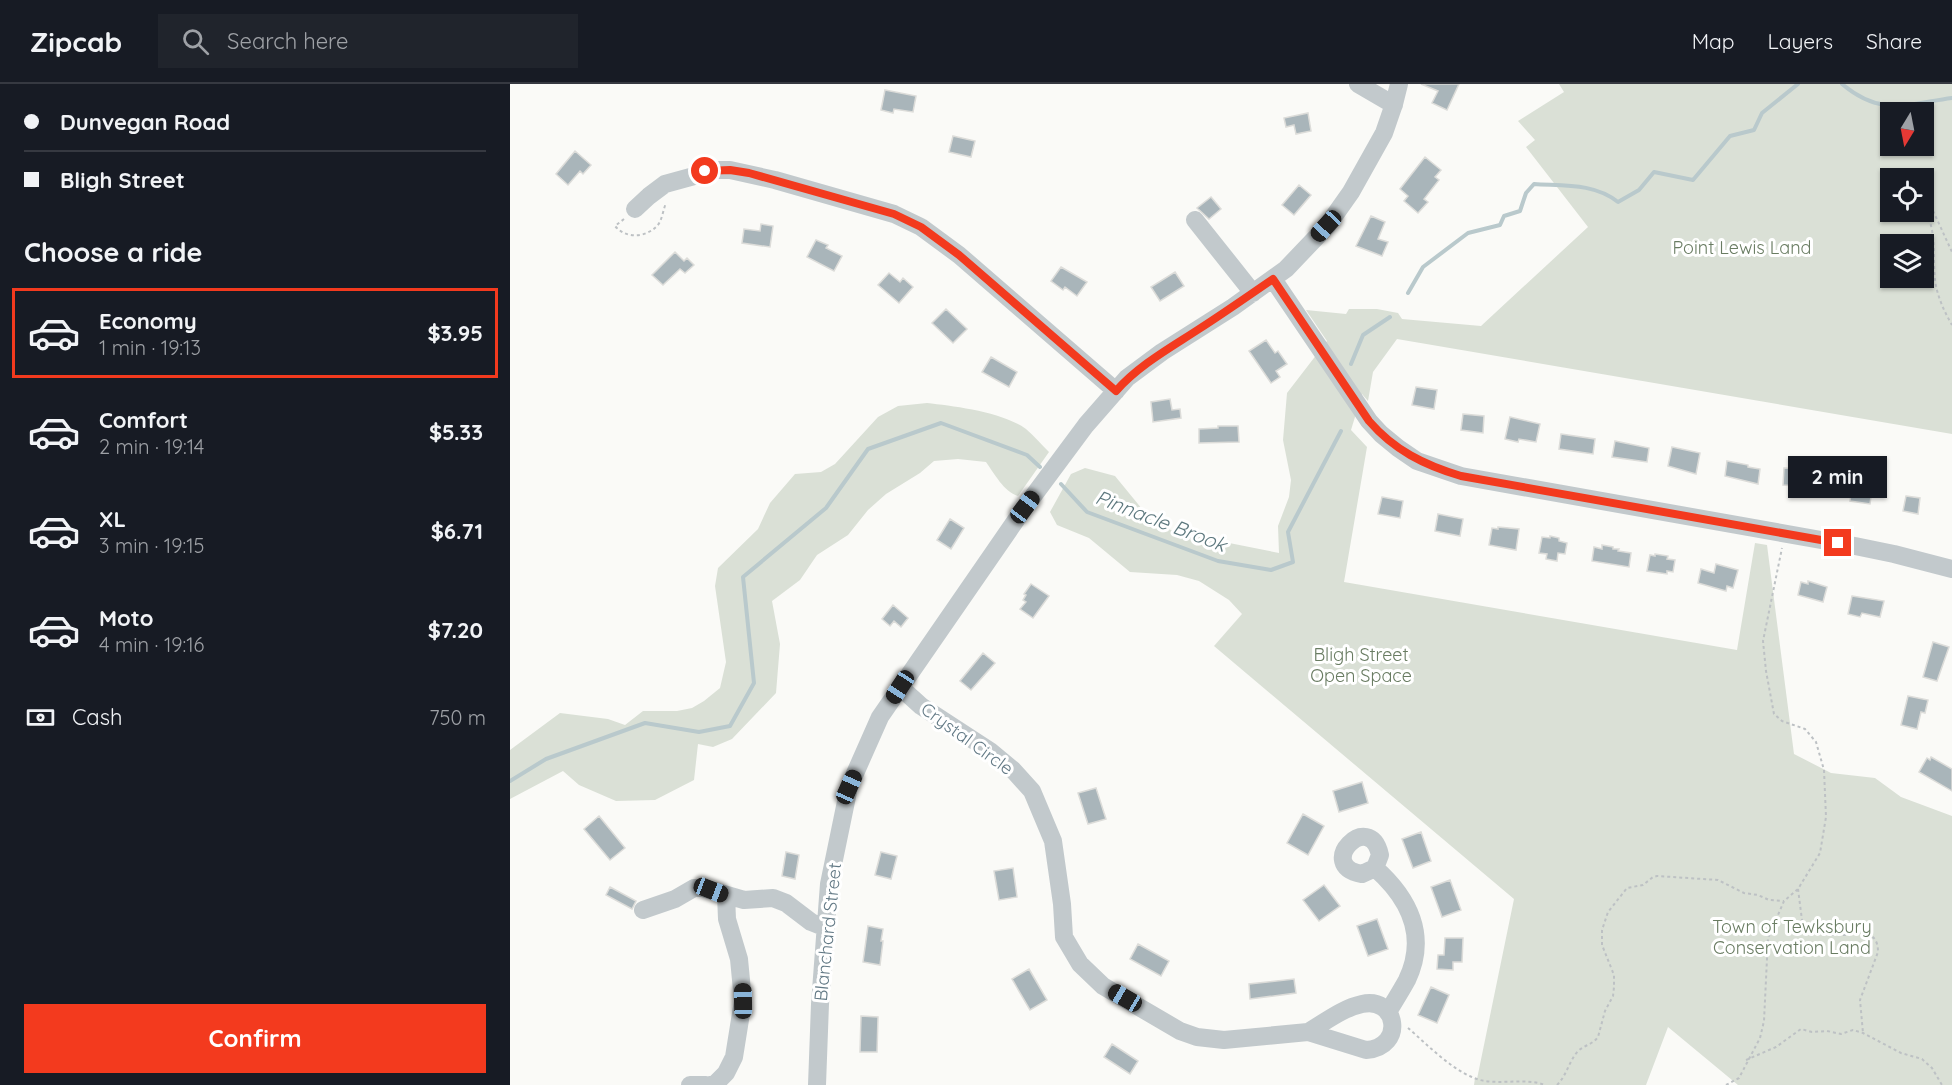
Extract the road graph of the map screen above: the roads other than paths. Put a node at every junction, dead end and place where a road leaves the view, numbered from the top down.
1 (1358, 84) edge
2 (1398, 84) edge
3 (1394, 105) junction
4 (635, 209) road end
5 (1195, 220) dead end
6 (1273, 279) junction
7 (1253, 293) junction
8 (1116, 391) junction
9 (1952, 569) edge
10 (900, 687) junction
11 (1375, 868) dead end
12 (726, 895) junction
13 (643, 910) dead end
14 (826, 928) junction
15 (1390, 1016) junction
16 (1308, 1032) junction
17 (690, 1085) edge
18 (708, 1085) edge
19 (817, 1085) edge

1 - 3 street
2 - 3 street, Blanchard Street
3 - 6 street, Blanchard Street
4 - 8 street
5 - 7 street
6 - 7 street, Blanchard Street
6 - 9 street
7 - 8 street, Blanchard Street
8 - 10 street, Blanchard Street
10 - 14 street, Blanchard Street
10 - 16 street, Crystal Circle
11 - 15 street, Crystal Circle
12 - 13 street
12 - 14 street
12 - 18 street
14 - 19 street, Blanchard Street
15 - 16 street, Crystal Circle
15 - 16 street, Crystal Circle
17 - 18 street

